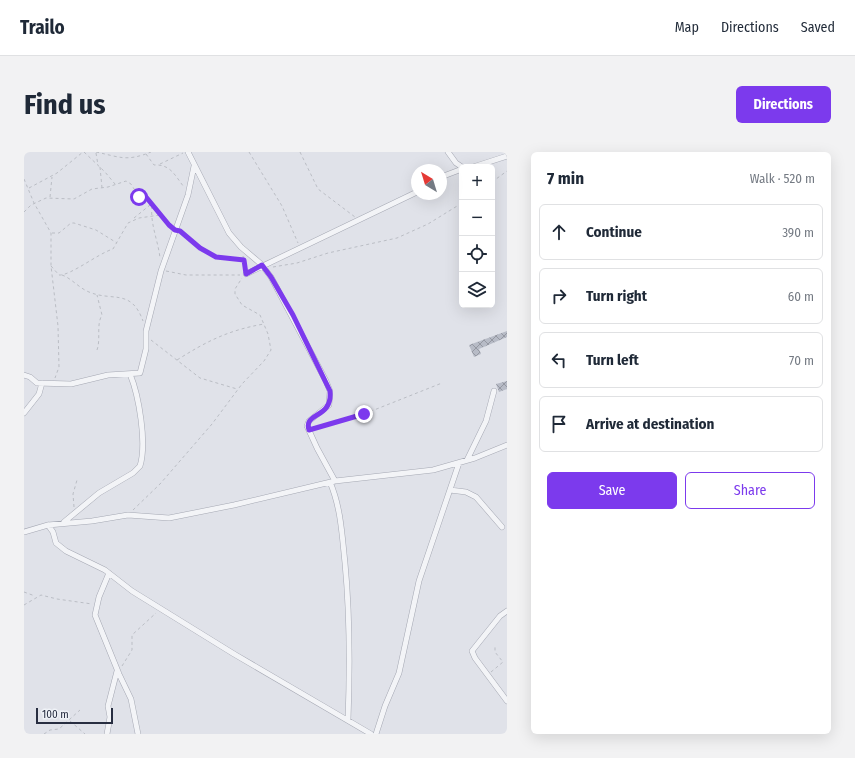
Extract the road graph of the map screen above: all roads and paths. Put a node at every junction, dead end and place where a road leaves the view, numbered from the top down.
1 (82, 152) edge
2 (96, 152) edge
3 (151, 152) edge
4 (184, 152) edge
5 (188, 152) edge
6 (249, 152) edge
7 (300, 152) edge
8 (448, 152) edge
9 (146, 154) junction
10 (507, 156) edge
11 (160, 164) junction
12 (482, 164) edge
13 (99, 166) junction
14 (194, 166) junction
15 (459, 166) edge
16 (459, 169) edge
17 (507, 171) edge
18 (447, 174) edge
19 (52, 176) junction
20 (24, 179) edge
21 (495, 180) edge
22 (115, 185) junction
23 (29, 188) junction
24 (102, 189) junction
25 (188, 192) junction
26 (411, 195) edge
27 (50, 198) junction
28 (34, 203) junction
29 (152, 205) junction
30 (459, 205) edge
31 (24, 212) edge
32 (161, 215) junction
33 (151, 216) junction
34 (132, 220) junction
35 (361, 220) junction
36 (175, 230) junction
37 (51, 233) junction
38 (117, 243) junction
39 (241, 247) junction
40 (300, 248) junction
41 (244, 260) junction
42 (264, 265) junction
43 (51, 266) junction
44 (162, 270) junction
45 (246, 274) joint
46 (59, 275) junction
47 (97, 294) junction
48 (143, 322) dead end
49 (264, 324) junction
50 (146, 336) junction
51 (97, 350) dead end
52 (177, 360) junction
53 (130, 374) junction
54 (24, 375) edge
55 (53, 382) junction
56 (42, 383) junction
57 (442, 383) dead end
58 (238, 389) junction
59 (494, 391) dead end
60 (24, 403) edge
61 (28, 409) junction
62 (24, 413) edge
63 (309, 430) junction
64 (507, 445) edge
65 (467, 460) junction
66 (459, 463) junction
67 (77, 480) dead end
68 (333, 482) junction
69 (450, 490) junction
70 (74, 515) junction
71 (128, 515) junction
72 (64, 522) junction
73 (48, 525) junction
74 (502, 527) dead end
75 (24, 532) edge
76 (109, 573) junction
77 (24, 592) edge
78 (36, 596) junction
79 (24, 605) edge
80 (96, 607) junction
81 (161, 608) junction
82 (507, 611) edge
83 (495, 646) dead end
84 (118, 670) junction
85 (488, 675) junction
86 (507, 701) edge
87 (80, 710) dead end
88 (348, 720) junction
89 (69, 721) junction
90 (44, 734) edge
91 (85, 734) edge
92 (107, 734) edge
93 (138, 734) edge
94 (371, 734) edge
95 (376, 734) edge

1 - 13 path
1 - 19 path
2 - 9 path
2 - 13 path
3 - 9 path
4 - 11 path
5 - 14 street
6 - 40 path
7 - 35 path
8 - 15 street
9 - 11 path
10 - 12 street
11 - 25 path
13 - 22 path
13 - 24 path
14 - 25 street
14 - 39 street
16 - 18 street
17 - 21 path
19 - 23 path
19 - 27 path
20 - 23 path
22 - 24 path
22 - 29 path
23 - 28 path
24 - 27 path
25 - 36 street
26 - 35 street
27 - 28 path
28 - 31 path
28 - 37 path
29 - 32 path
29 - 33 path
29 - 34 path
30 - 42 path
32 - 33 path
32 - 36 path
33 - 34 path
33 - 44 path
34 - 38 path
35 - 40 street
36 - 41 path
36 - 44 street
37 - 38 path
37 - 43 path
38 - 46 path
39 - 41 path
39 - 42 street
40 - 42 street
41 - 45 path
42 - 45 street
42 - 63 street
43 - 46 path
43 - 55 path
44 - 49 path
44 - 50 street
46 - 47 path
47 - 48 path
47 - 51 path
49 - 52 path
49 - 58 path
50 - 52 path
50 - 53 street
52 - 58 path
53 - 55 street
53 - 70 street
54 - 56 street
55 - 56 street
56 - 61 street
57 - 63 path
58 - 71 path
59 - 65 street
60 - 61 street
61 - 62 street
63 - 68 street
64 - 65 street
65 - 66 street
66 - 68 street
66 - 69 street
67 - 70 path
68 - 71 street
68 - 88 street
69 - 74 street
69 - 95 street
70 - 72 street
71 - 72 street
72 - 73 street
73 - 75 street
73 - 76 street
76 - 80 street
76 - 81 street
77 - 78 path
78 - 79 path
78 - 80 path
80 - 84 street
81 - 84 path
81 - 88 street
82 - 85 street
83 - 85 path
84 - 92 street
84 - 93 street
85 - 86 street
87 - 89 path
88 - 94 street
89 - 90 path
89 - 91 path

